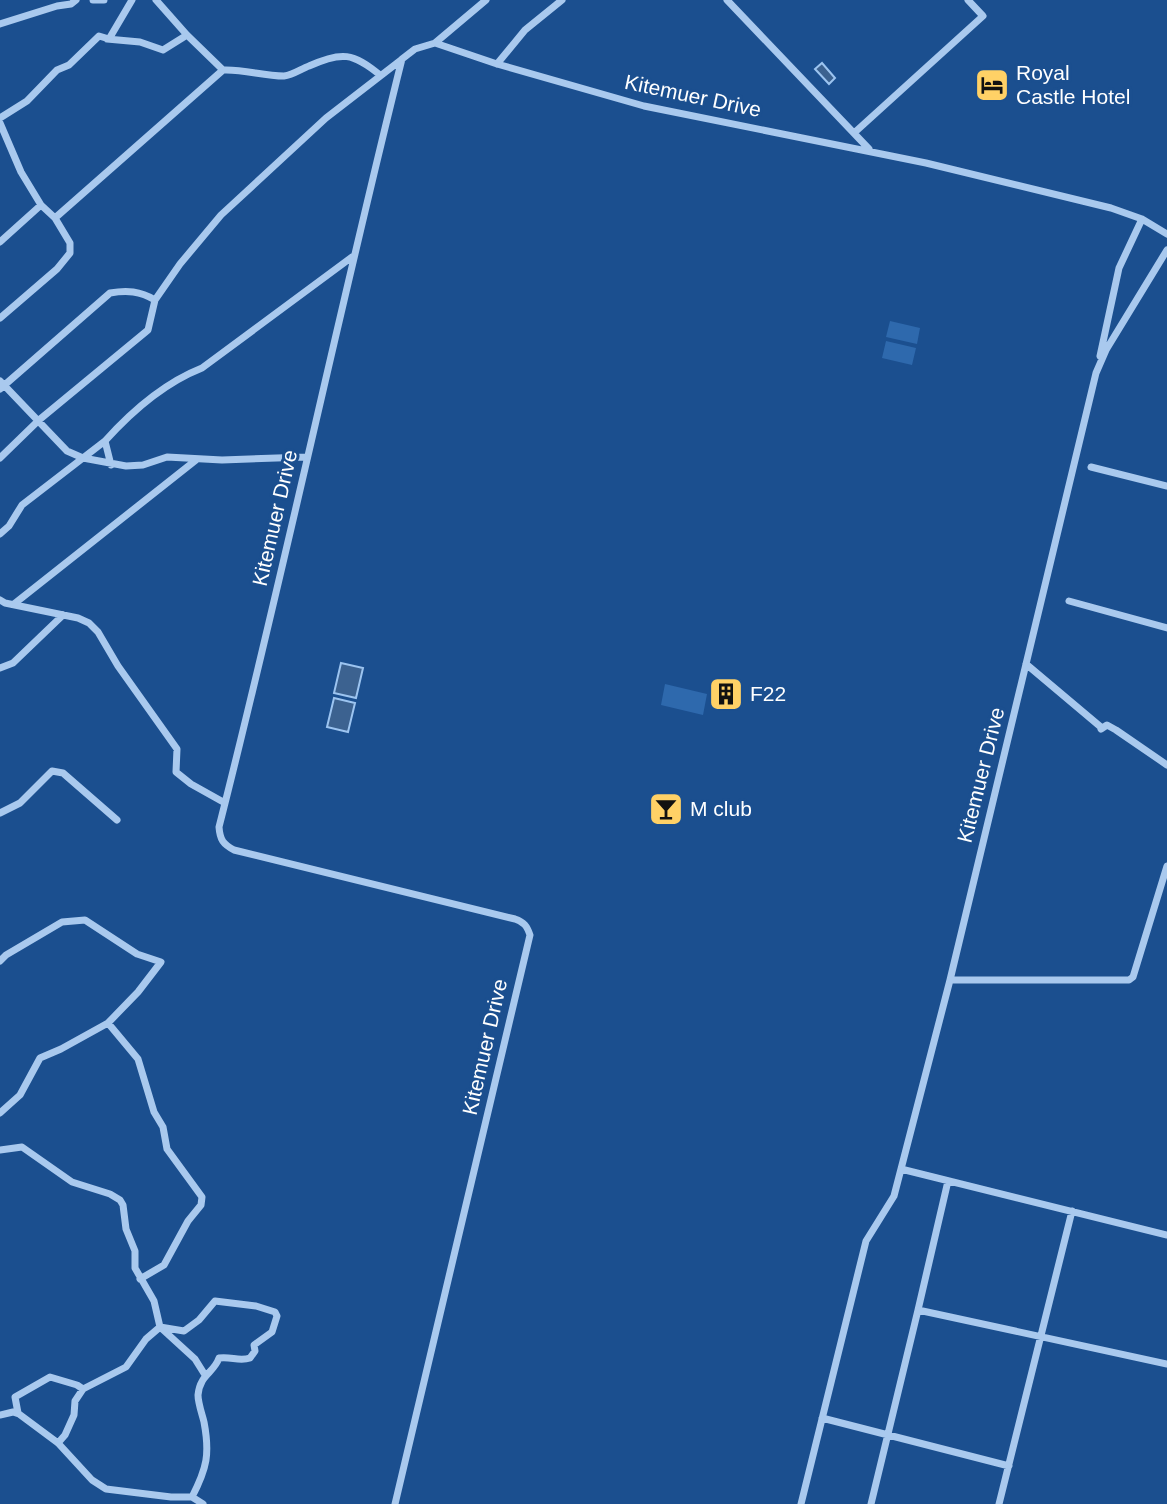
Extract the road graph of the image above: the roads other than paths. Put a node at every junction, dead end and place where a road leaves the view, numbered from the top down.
1 (76, 0) edge
2 (93, 0) edge
3 (104, 0) edge
4 (132, 0) edge
5 (156, 0) edge
6 (486, 0) edge
7 (562, 0) edge
8 (968, 0) edge
9 (730, 1) edge
10 (0, 24) edge
11 (187, 35) junction
12 (107, 39) junction
13 (435, 43) junction
14 (402, 59) junction
15 (497, 64) junction
16 (223, 70) junction
17 (380, 75) junction
18 (0, 120) edge
19 (854, 133) junction
20 (871, 151) junction
21 (41, 205) junction
22 (55, 218) junction
23 (1142, 219) junction
24 (1167, 233) edge
25 (0, 242) edge
26 (1167, 250) edge
27 (352, 257) junction
28 (155, 300) junction
29 (0, 318) edge
30 (1096, 373) junction
31 (1, 385) edge
32 (39, 420) junction
33 (105, 441) junction
34 (307, 457) junction
35 (0, 458) edge
36 (83, 458) junction
37 (196, 459) junction
38 (111, 465) junction
39 (1091, 467) dead end
40 (1167, 486) edge
41 (0, 534) edge
42 (1069, 601) dead end
43 (5, 603) edge
44 (63, 615) junction
45 (1167, 628) edge
46 (1026, 664) junction
47 (0, 668) edge
48 (1167, 765) edge
49 (225, 803) junction
50 (0, 813) edge
51 (117, 820) dead end
52 (1167, 866) edge
53 (0, 961) edge
54 (950, 980) junction
55 (108, 1023) junction
56 (0, 1113) edge
57 (0, 1150) edge
58 (901, 1170) junction
59 (948, 1181) junction
60 (1072, 1212) junction
61 (1167, 1235) edge
62 (140, 1279) junction
63 (918, 1310) junction
64 (160, 1327) junction
65 (1041, 1336) junction
66 (1167, 1364) edge
67 (205, 1375) junction
68 (83, 1389) junction
69 (18, 1413) junction
70 (0, 1415) edge
71 (822, 1418) junction
72 (887, 1434) junction
73 (58, 1443) junction
74 (1009, 1466) junction
75 (192, 1497) junction
76 (203, 1504) edge
77 (396, 1504) edge
78 (801, 1504) edge
79 (871, 1504) edge
80 (999, 1504) edge

1 - 10 street
2 - 3 street
4 - 12 street
5 - 11 street
6 - 13 street
7 - 15 street
8 - 19 street
9 - 19 street
11 - 12 street
11 - 16 street
12 - 18 street
13 - 14 street
13 - 15 street, Kitemuer Drive
14 - 17 street
14 - 27 street, Kitemuer Drive
15 - 20 street, Kitemuer Drive
16 - 17 street
16 - 22 street
17 - 28 street
18 - 21 street
19 - 20 street
20 - 23 street, Kitemuer Drive
21 - 22 street
21 - 25 street
22 - 29 street
23 - 24 street, Kitemuer Drive
23 - 30 street, Kitemuer Drive
26 - 30 street, Kitemuer Drive
27 - 33 street
27 - 34 street, Kitemuer Drive
28 - 31 street
28 - 32 street
30 - 46 street, Kitemuer Drive
31 - 32 street
32 - 35 street
32 - 36 street
33 - 36 street
33 - 38 street
34 - 37 street
34 - 49 street, Kitemuer Drive
36 - 38 street
36 - 41 street
37 - 38 street
37 - 43 street
39 - 40 street
42 - 45 street
43 - 44 street
44 - 47 street
44 - 49 street
46 - 48 street
46 - 54 street, Kitemuer Drive
49 - 77 street, Kitemuer Drive
50 - 51 street
52 - 54 street
53 - 55 street
54 - 58 street, Kitemuer Drive
55 - 56 street
55 - 62 street
57 - 62 street
58 - 59 street
58 - 71 street, Kitemuer Drive
59 - 60 street
59 - 63 street
60 - 61 street
60 - 65 street
62 - 64 street
63 - 65 street
63 - 72 street
64 - 67 street
64 - 67 street
64 - 68 street
65 - 66 street
65 - 74 street
67 - 75 street
68 - 69 street
68 - 73 street
69 - 70 street
69 - 73 street
71 - 72 street
71 - 78 street, Kitemuer Drive
72 - 74 street
72 - 79 street
73 - 75 street
74 - 80 street
75 - 76 street

